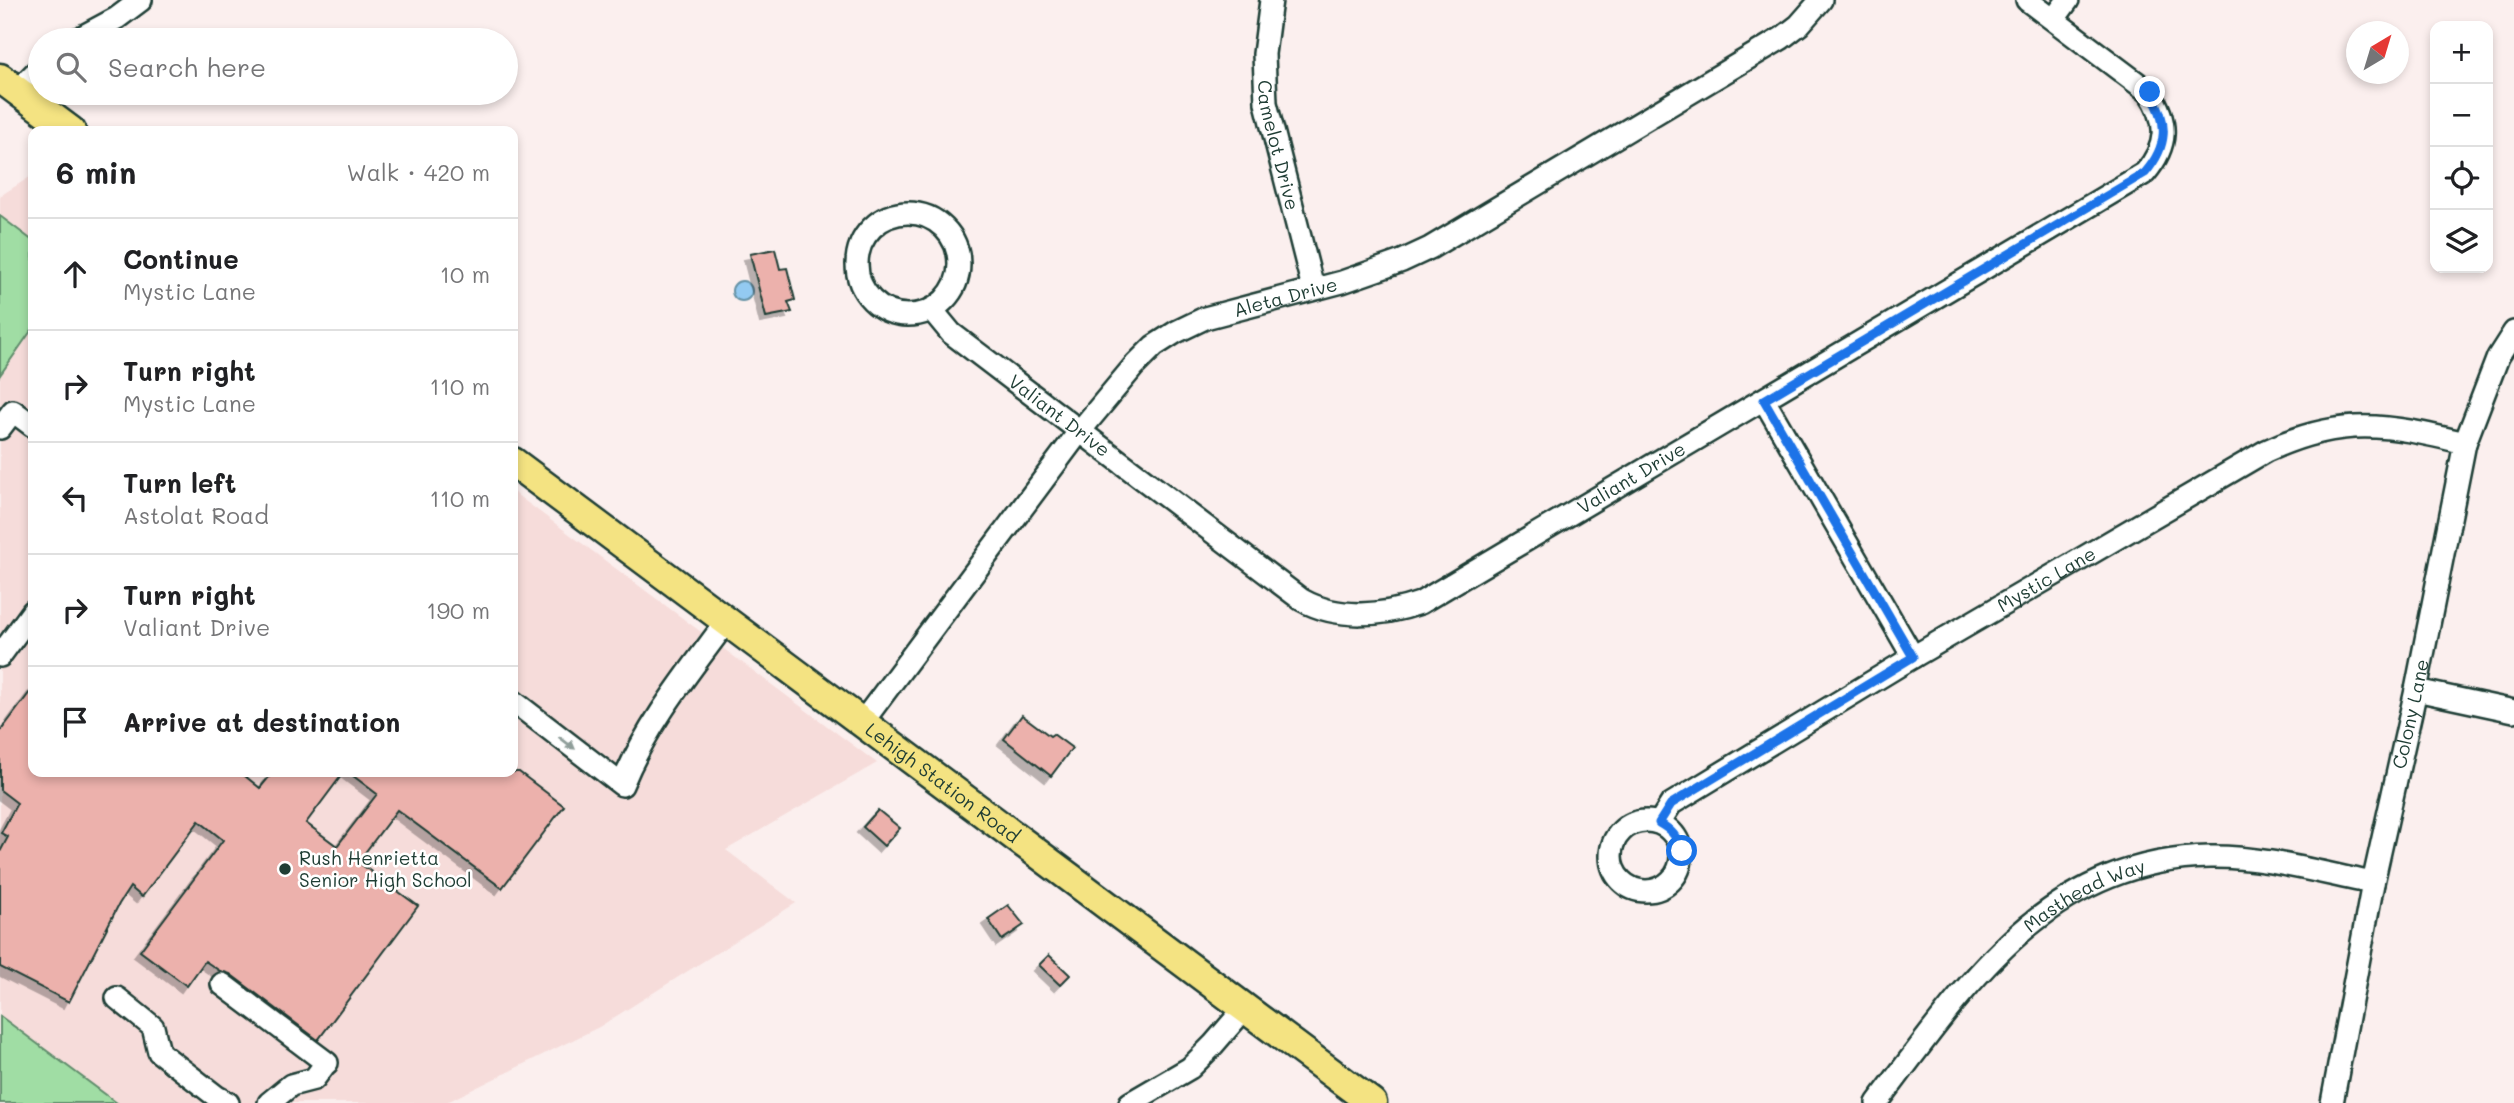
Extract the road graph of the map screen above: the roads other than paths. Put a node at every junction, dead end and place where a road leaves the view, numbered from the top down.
1 (141, 0) edge
2 (1271, 0) edge
3 (1821, 0) edge
4 (2027, 0) edge
5 (2068, 0) edge
6 (2054, 19) junction
7 (98, 28) edge
8 (28, 74) edge
9 (9, 84) edge
10 (28, 98) edge
11 (37, 105) edge
12 (64, 126) edge
13 (1312, 289) junction
14 (932, 310) junction
15 (2514, 332) edge
16 (1764, 400) junction
17 (6, 419) edge
18 (28, 425) edge
19 (1079, 432) junction
20 (2465, 443) junction
21 (518, 466) edge
22 (28, 618) edge
23 (726, 622) junction
24 (0, 656) edge
25 (1913, 657) junction
26 (2416, 690) junction
27 (518, 705) edge
28 (2514, 711) edge
29 (862, 724) junction
30 (1659, 823) dead end
31 (2373, 883) junction
32 (222, 984) dead end
33 (117, 998) dead end
34 (1245, 1008) junction
35 (228, 1103) edge
36 (269, 1103) edge
37 (1130, 1103) edge
38 (1372, 1103) edge
39 (1877, 1103) edge
40 (2332, 1103) edge

1 - 7 street
2 - 13 street, Camelot Drive
3 - 13 street, Aleta Drive
4 - 6 street, Valiant Drive
5 - 6 street
6 - 16 street, Valiant Drive
8 - 9 street
9 - 10 main road
11 - 12 main road
13 - 19 street, Aleta Drive
14 - 14 street
14 - 19 street, Valiant Drive
15 - 20 street, Colony Lane
16 - 19 street, Valiant Drive
16 - 25 street
17 - 18 street
19 - 29 street, Aleta Drive
20 - 25 street, Mystic Lane
20 - 26 street, Colony Lane
21 - 23 main road, Lehigh Station Road
22 - 24 street
27 -> 23 street
23 - 29 main road, Lehigh Station Road
25 - 30 street, Mystic Lane
26 - 28 street
26 - 31 street, Colony Lane
29 - 34 main road, Lehigh Station Road
31 - 39 street, Masthead Way
31 - 40 street, Colony Lane
32 - 36 street
33 - 35 street
34 - 37 street
34 - 38 main road, Lehigh Station Road

